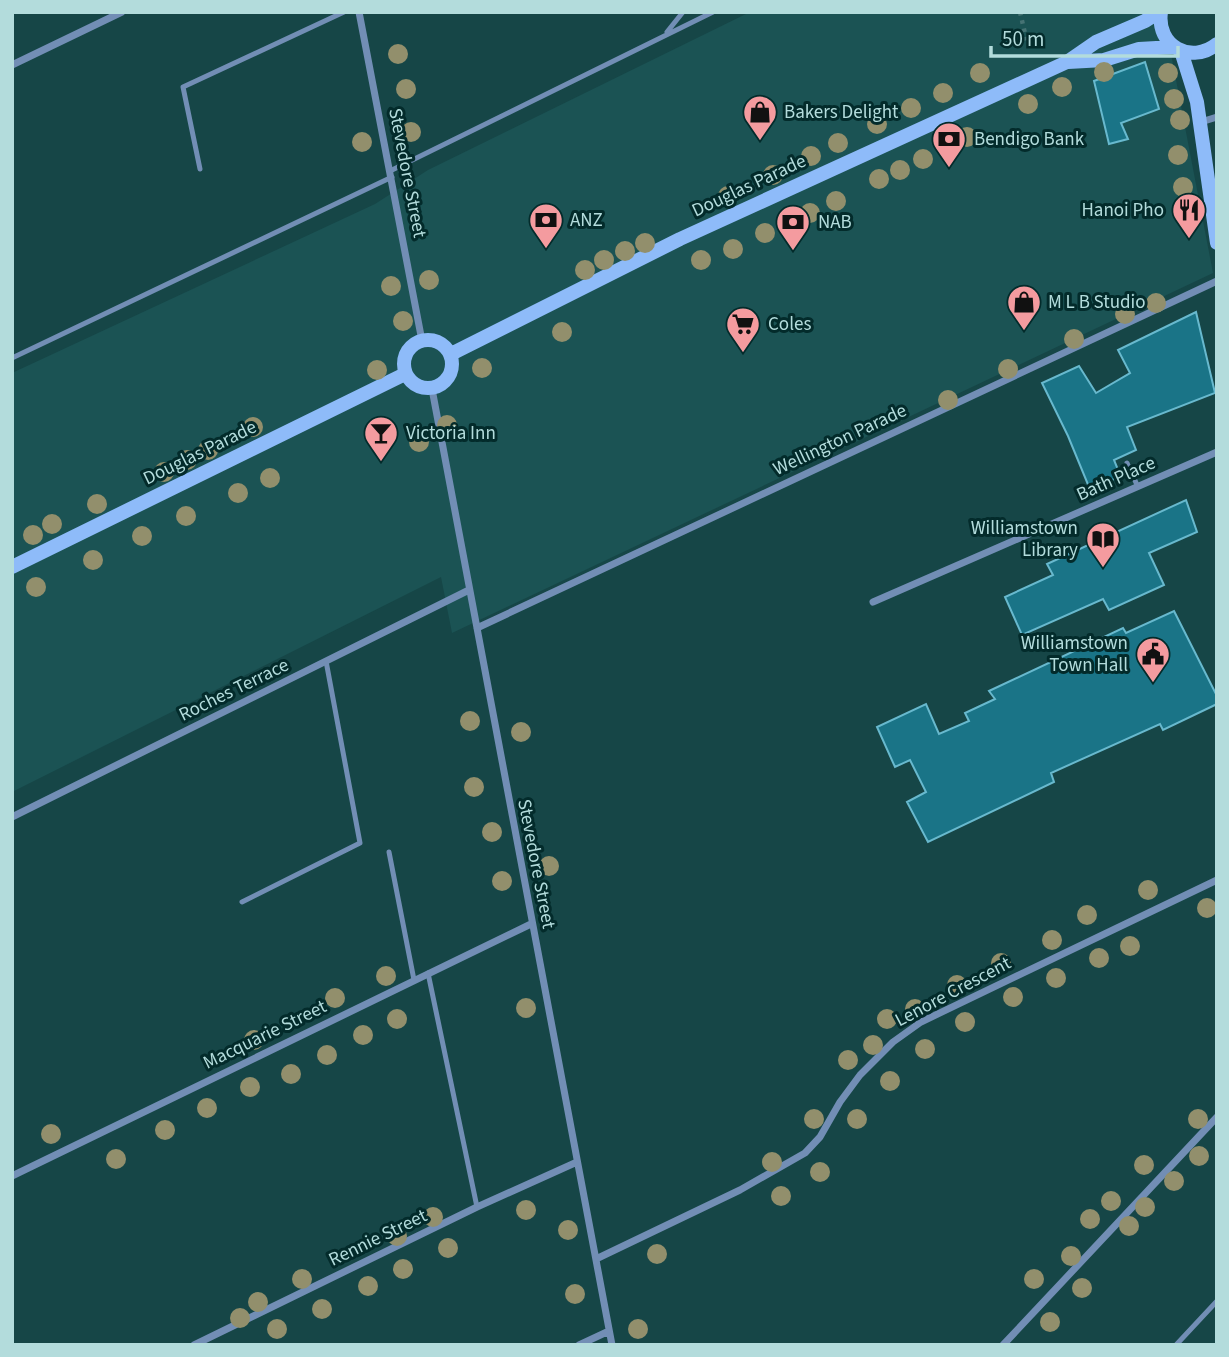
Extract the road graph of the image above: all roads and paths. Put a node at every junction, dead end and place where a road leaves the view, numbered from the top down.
1 (122, 12) edge
2 (344, 12) edge
3 (359, 12) edge
4 (683, 12) edge
5 (713, 12) edge
6 (1020, 12) edge
7 (1160, 12) edge
8 (656, 40) junction
9 (1027, 42) dead end
10 (1217, 44) edge
11 (1177, 49) junction
12 (1067, 62) junction
13 (12, 65) edge
14 (1217, 117) edge
15 (1200, 122) junction
16 (200, 169) dead end
17 (391, 174) junction
18 (1217, 243) edge
19 (1217, 281) edge
20 (422, 341) junction
21 (451, 354) junction
22 (12, 358) edge
23 (405, 373) junction
24 (432, 389) junction
25 (1217, 452) edge
26 (1127, 463) dead end
27 (1138, 487) junction
28 (12, 567) edge
29 (469, 590) junction
30 (873, 602) dead end
31 (477, 628) junction
32 (326, 661) junction
33 (12, 817) edge
34 (389, 852) dead end
35 (1217, 880) edge
36 (242, 902) dead end
37 (531, 924) junction
38 (428, 973) junction
39 (414, 980) junction
40 (1217, 1117) edge
41 (577, 1162) junction
42 (12, 1176) edge
43 (477, 1207) junction
44 (596, 1259) junction
45 (1217, 1301) edge
46 (609, 1331) junction
47 (194, 1345) edge
48 (579, 1345) edge
49 (612, 1345) edge
50 (1003, 1345) edge
51 (1176, 1345) edge

1 - 13 street
2 - 16 lane
3 - 17 street, Stevedore Street
4 - 8 lane
5 - 8 lane
6 - 9 path
7 - 11 street
7 - 12 street, Douglas Parade
8 - 17 lane
10 - 11 street, Douglas Parade
11 - 12 street, Douglas Parade
11 - 15 street
12 - 21 street, Douglas Parade
14 - 15 street
15 - 18 street
17 - 20 street, Stevedore Street
17 - 22 lane
19 - 31 street, Wellington Parade
20 - 21 street
20 - 23 street
21 - 24 street
23 - 24 street
23 - 28 street, Douglas Parade
24 - 29 street, Stevedore Street
25 - 27 street, Bath Place
26 - 27 lane
27 - 30 street, Bath Place
29 - 31 street, Stevedore Street
29 - 32 street, Roches Terrace
31 - 37 street, Stevedore Street
32 - 33 street, Roches Terrace
32 - 36 lane
34 - 39 lane
35 - 44 street, Lenore Crescent
37 - 38 street, Macquarie Street
37 - 41 street, Stevedore Street
38 - 39 street, Macquarie Street
38 - 43 lane
39 - 42 street, Macquarie Street
40 - 50 street
41 - 43 street, Rennie Street
41 - 44 street, Stevedore Street
43 - 47 street, Rennie Street
44 - 46 street, Stevedore Street
45 - 51 lane
46 - 48 street
46 - 49 street, Stevedore Street

